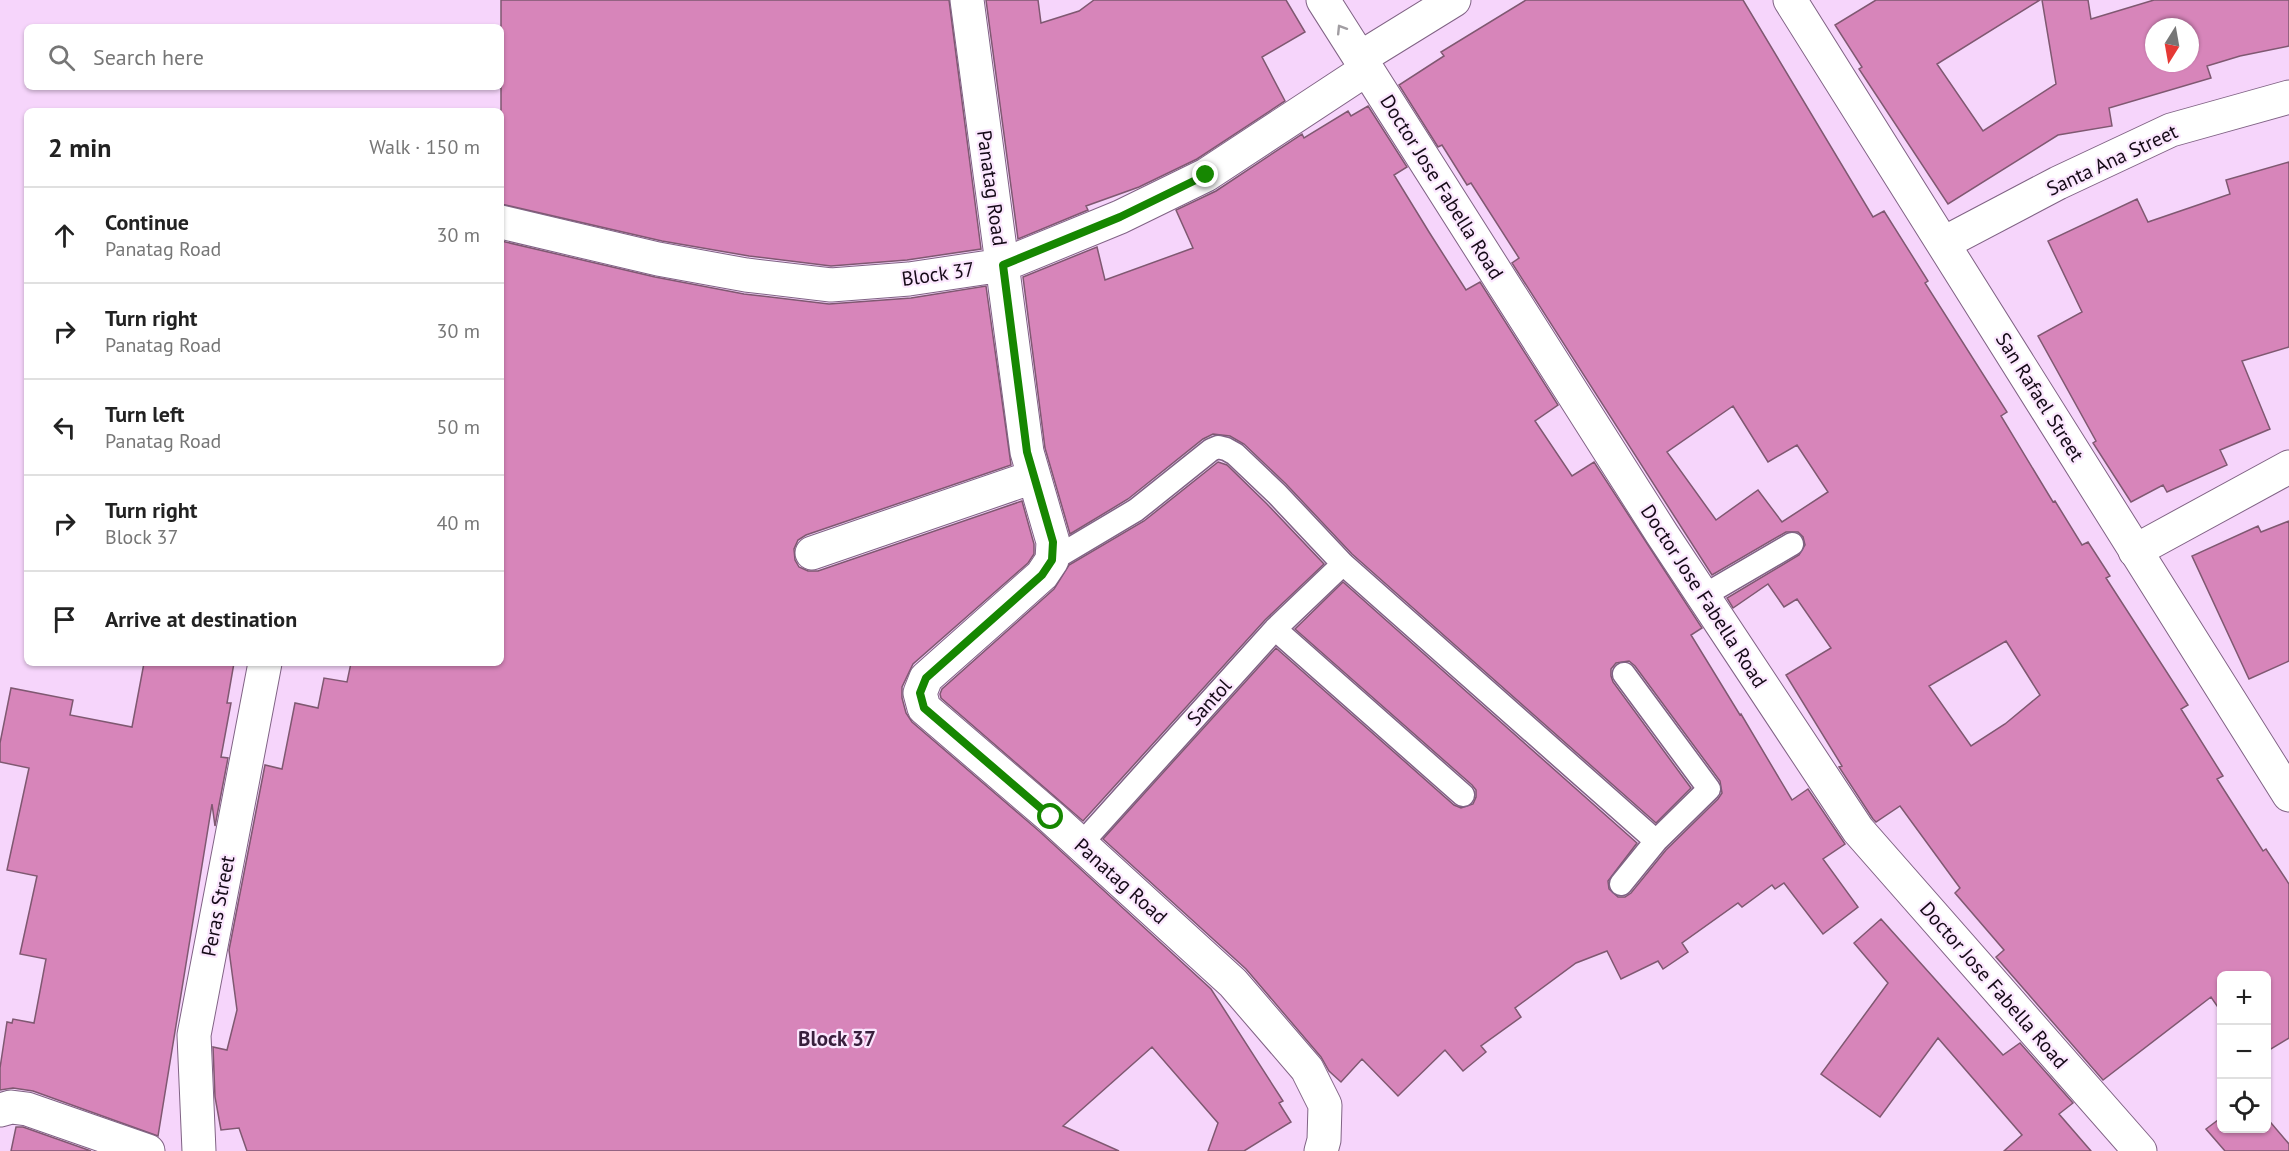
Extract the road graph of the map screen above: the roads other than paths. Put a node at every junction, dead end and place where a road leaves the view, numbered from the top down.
1 (967, 0) edge
2 (1323, 0) edge
3 (1454, 0) edge
4 (1790, 0) edge
5 (1363, 63) junction
6 (2289, 97) edge
7 (504, 223) edge
8 (1944, 243) junction
9 (1003, 265) junction
10 (2289, 467) edge
11 (1033, 477) junction
12 (1792, 544) dead end
13 (2135, 551) junction
14 (812, 553) dead end
15 (1052, 560) junction
16 (1343, 564) junction
17 (1703, 596) junction
18 (1275, 629) junction
19 (264, 666) edge
20 (1624, 674) dead end
21 (1463, 795) dead end
22 (2289, 795) edge
23 (1656, 842) junction
24 (1081, 844) junction
25 (1621, 884) dead end
26 (0, 1110) edge
27 (148, 1151) edge
28 (199, 1151) edge
29 (1321, 1151) edge
30 (2140, 1151) edge

1 - 9 street, Panatag Road
5 -> 2 street, Doctor Jose Fabella Road
3 - 5 street, Block 37
4 - 8 street, San Rafael Street
5 - 9 street, Block 37
5 - 17 street, Doctor Jose Fabella Road
6 - 8 street, Santa Ana Street
7 - 9 street, Block 37
8 - 13 street, San Rafael Street
9 - 11 street, Panatag Road
10 - 13 street
11 - 14 street
11 - 15 street, Panatag Road
12 - 17 lane
13 - 22 street, San Rafael Street
15 - 16 lane
15 - 24 street, Panatag Road
16 - 18 lane, Santol
16 - 23 lane
17 - 30 street, Doctor Jose Fabella Road
18 - 21 lane
18 - 24 lane, Santol
19 - 28 street, Peras Street
20 - 23 lane
23 - 25 lane
24 - 29 street, Panatag Road
26 - 27 street

